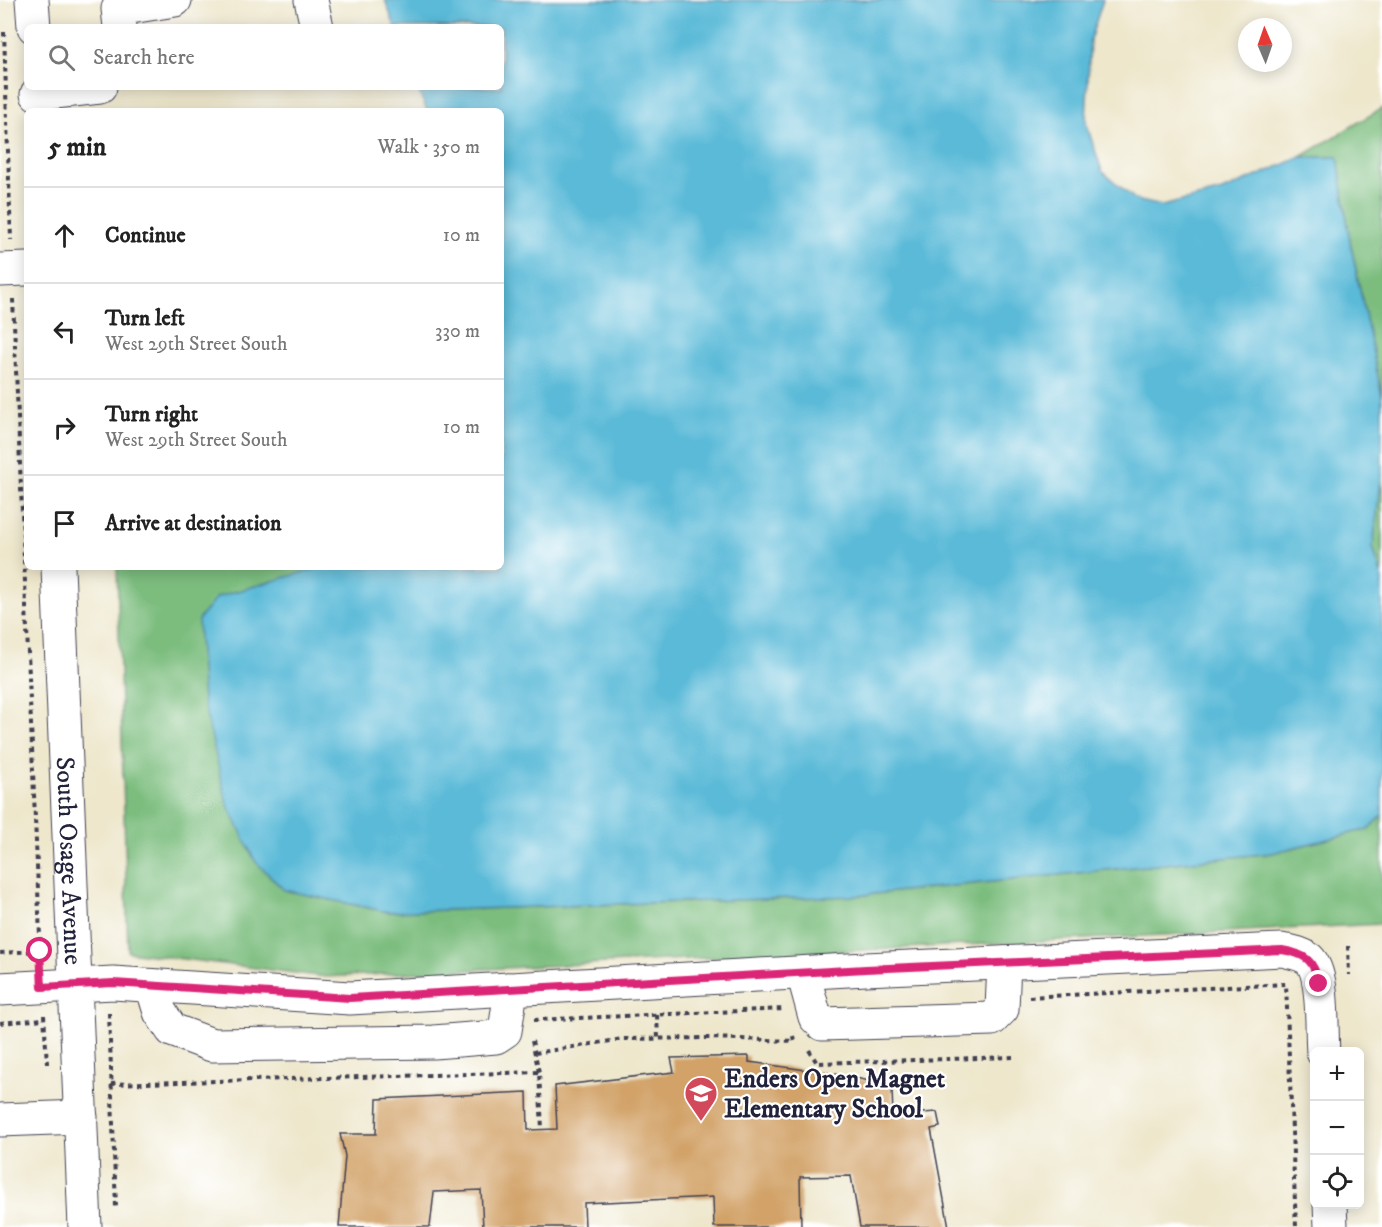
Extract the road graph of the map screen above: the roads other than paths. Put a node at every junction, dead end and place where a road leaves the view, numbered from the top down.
1 (32, 0) edge
2 (176, 0) edge
3 (311, 0) edge
4 (120, 24) edge
5 (316, 24) edge
6 (19, 25) edge
7 (81, 90) edge
8 (37, 97) edge
9 (58, 570) edge
10 (1004, 963) junction
11 (803, 973) junction
12 (77, 986) junction
13 (152, 986) junction
14 (508, 989) junction
15 (0, 990) edge
16 (330, 996) junction
17 (330, 1043) junction
18 (1323, 1047) edge
19 (81, 1117) junction
20 (0, 1120) edge
21 (1330, 1209) edge
22 (85, 1227) edge
23 (1331, 1227) edge

1 - 6 street
2 - 4 street
3 - 5 street
7 - 8 street
9 - 12 street, South Osage Avenue
10 - 11 street
10 - 11 street
10 - 18 street
11 - 14 street
12 - 13 street
12 - 15 street
12 - 19 street, South Osage Avenue
13 - 16 street
13 - 17 street
14 - 16 street
14 - 17 street
16 - 17 street
19 - 20 street
19 - 22 street, South Osage Avenue
21 - 23 street

